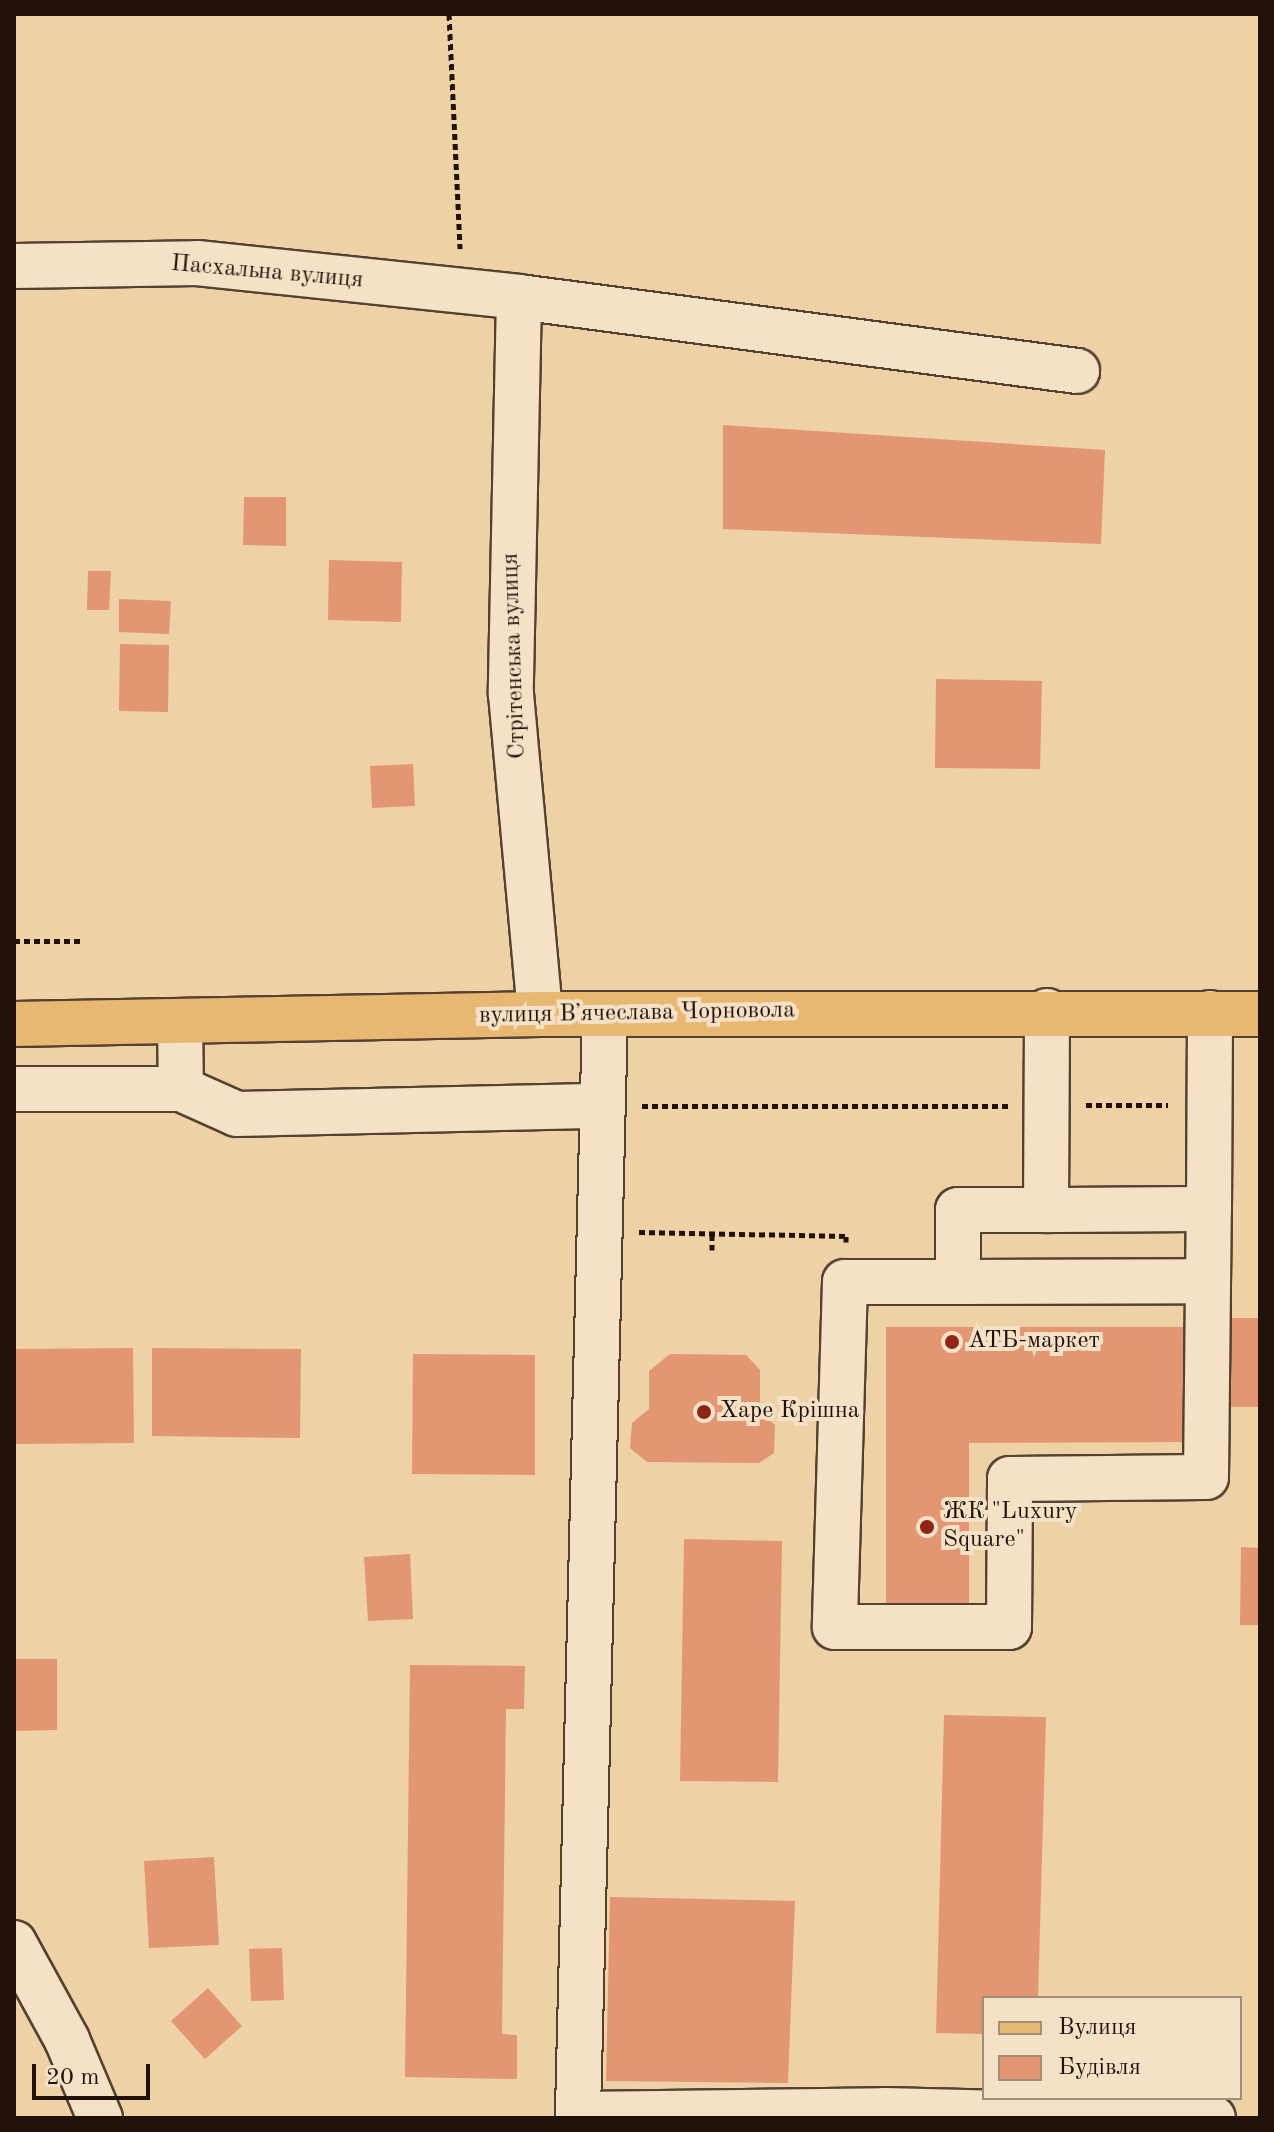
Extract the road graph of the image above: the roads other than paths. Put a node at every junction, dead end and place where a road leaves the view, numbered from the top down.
1 (14, 266) edge
2 (519, 297) junction
3 (1077, 371) dead end
4 (1047, 1011) junction
5 (1210, 1013) junction
6 (540, 1014) junction
7 (605, 1014) junction
8 (1260, 1014) edge
9 (180, 1021) junction
10 (14, 1024) edge
11 (14, 1089) edge
12 (181, 1089) junction
13 (601, 1106) junction
14 (1209, 1209) junction
15 (1046, 1210) junction
16 (1208, 1281) junction
17 (958, 1282) junction
18 (14, 1943) edge
19 (100, 2118) edge
20 (1213, 2118) edge

1 - 2 street, Пасхальна вулиця
2 - 3 street, Пасхальна вулиця
2 - 6 street, Стрітенська вулиця
4 - 5 main road, вулиця Вʼячеслава Чорновола
4 - 7 main road, вулиця Вʼячеслава Чорновола
4 - 15 street
5 - 8 main road, вулиця Вʼячеслава Чорновола
5 - 14 street
6 - 7 main road, вулиця Вʼячеслава Чорновола
6 - 9 main road, вулиця Вʼячеслава Чорновола
7 - 13 street
9 - 10 main road, вулиця Вʼячеслава Чорновола
9 - 12 street
11 - 12 street
12 - 13 street
13 - 20 street
14 - 15 street
14 - 16 street
15 - 17 street
16 - 17 street
16 - 17 street
18 - 19 street

